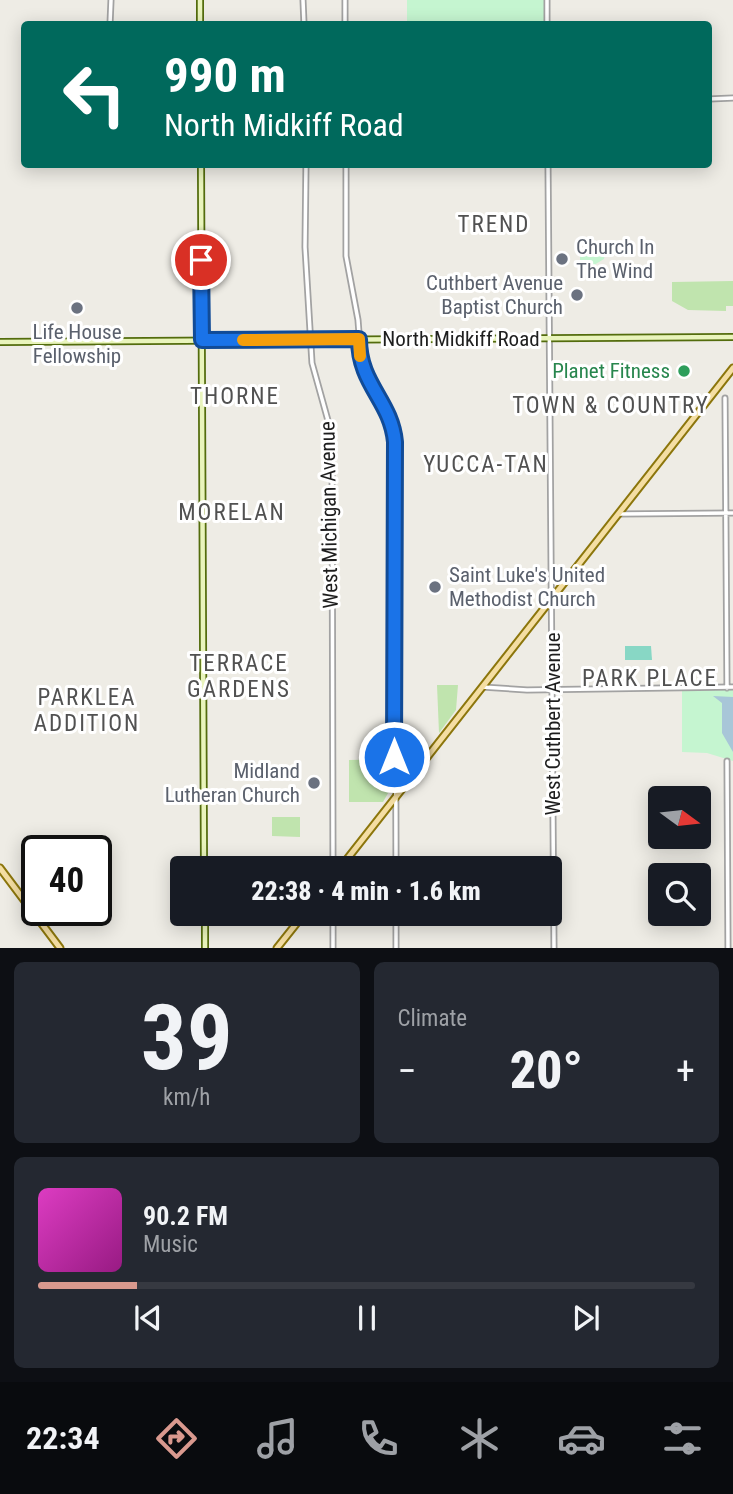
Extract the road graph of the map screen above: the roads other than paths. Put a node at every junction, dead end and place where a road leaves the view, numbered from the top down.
1 (111, 0) edge
2 (200, 0) edge
3 (303, 0) edge
4 (345, 0) edge
5 (547, 0) edge
6 (110, 21) edge
7 (200, 21) edge
8 (304, 21) edge
9 (345, 21) edge
10 (547, 21) edge
11 (733, 98) edge
12 (712, 99) edge
13 (201, 168) edge
14 (306, 168) edge
15 (346, 168) edge
16 (548, 168) edge
17 (733, 337) edge
18 (312, 339) junction
19 (359, 339) junction
20 (550, 339) junction
21 (202, 340) junction
22 (0, 342) edge
23 (733, 368) edge
24 (725, 398) dead end
25 (618, 513) junction
26 (726, 513) junction
27 (733, 513) edge
28 (552, 597) junction
29 (482, 687) junction
30 (733, 687) edge
31 (727, 688) junction
32 (553, 690) junction
33 (727, 761) dead end
34 (394, 774) junction
35 (410, 779) junction
36 (395, 798) junction
37 (204, 856) edge
38 (332, 856) edge
39 (349, 856) edge
40 (396, 856) edge
41 (0, 868) edge
42 (205, 926) edge
43 (294, 926) edge
44 (333, 926) edge
45 (396, 926) edge
46 (60, 948) edge
47 (205, 948) edge
48 (277, 948) edge
49 (333, 948) edge
50 (396, 948) edge
51 (554, 948) edge
52 (728, 948) edge

1 - 6 street
2 - 7 main road
3 - 8 street
4 - 9 street
5 - 10 street
11 - 12 street
13 - 21 main road
14 - 18 street, West Michigan Avenue
15 - 19 street
16 - 20 street, West Cuthbert Avenue
17 - 20 main road, North Midkiff Road
18 - 19 main road, North Midkiff Road
18 - 21 main road, North Midkiff Road
18 - 38 street, West Michigan Avenue
19 - 20 main road, North Midkiff Road
19 - 34 street
20 - 28 street, West Cuthbert Avenue
21 - 22 main road, North Midkiff Road
21 - 37 main road
23 - 25 main road
24 - 26 street
25 - 26 street
25 - 28 main road
26 - 27 street
26 - 31 street
28 - 29 main road
28 - 32 street, West Cuthbert Avenue
29 - 32 street
29 - 35 main road
30 - 31 street
31 - 32 street
32 - 51 street, West Cuthbert Avenue
33 - 52 street
34 - 35 main road
34 - 36 street
35 - 36 main road
36 - 39 main road
36 - 40 street
41 - 46 main road
42 - 47 main road
43 - 48 main road
44 - 49 street
45 - 50 street

